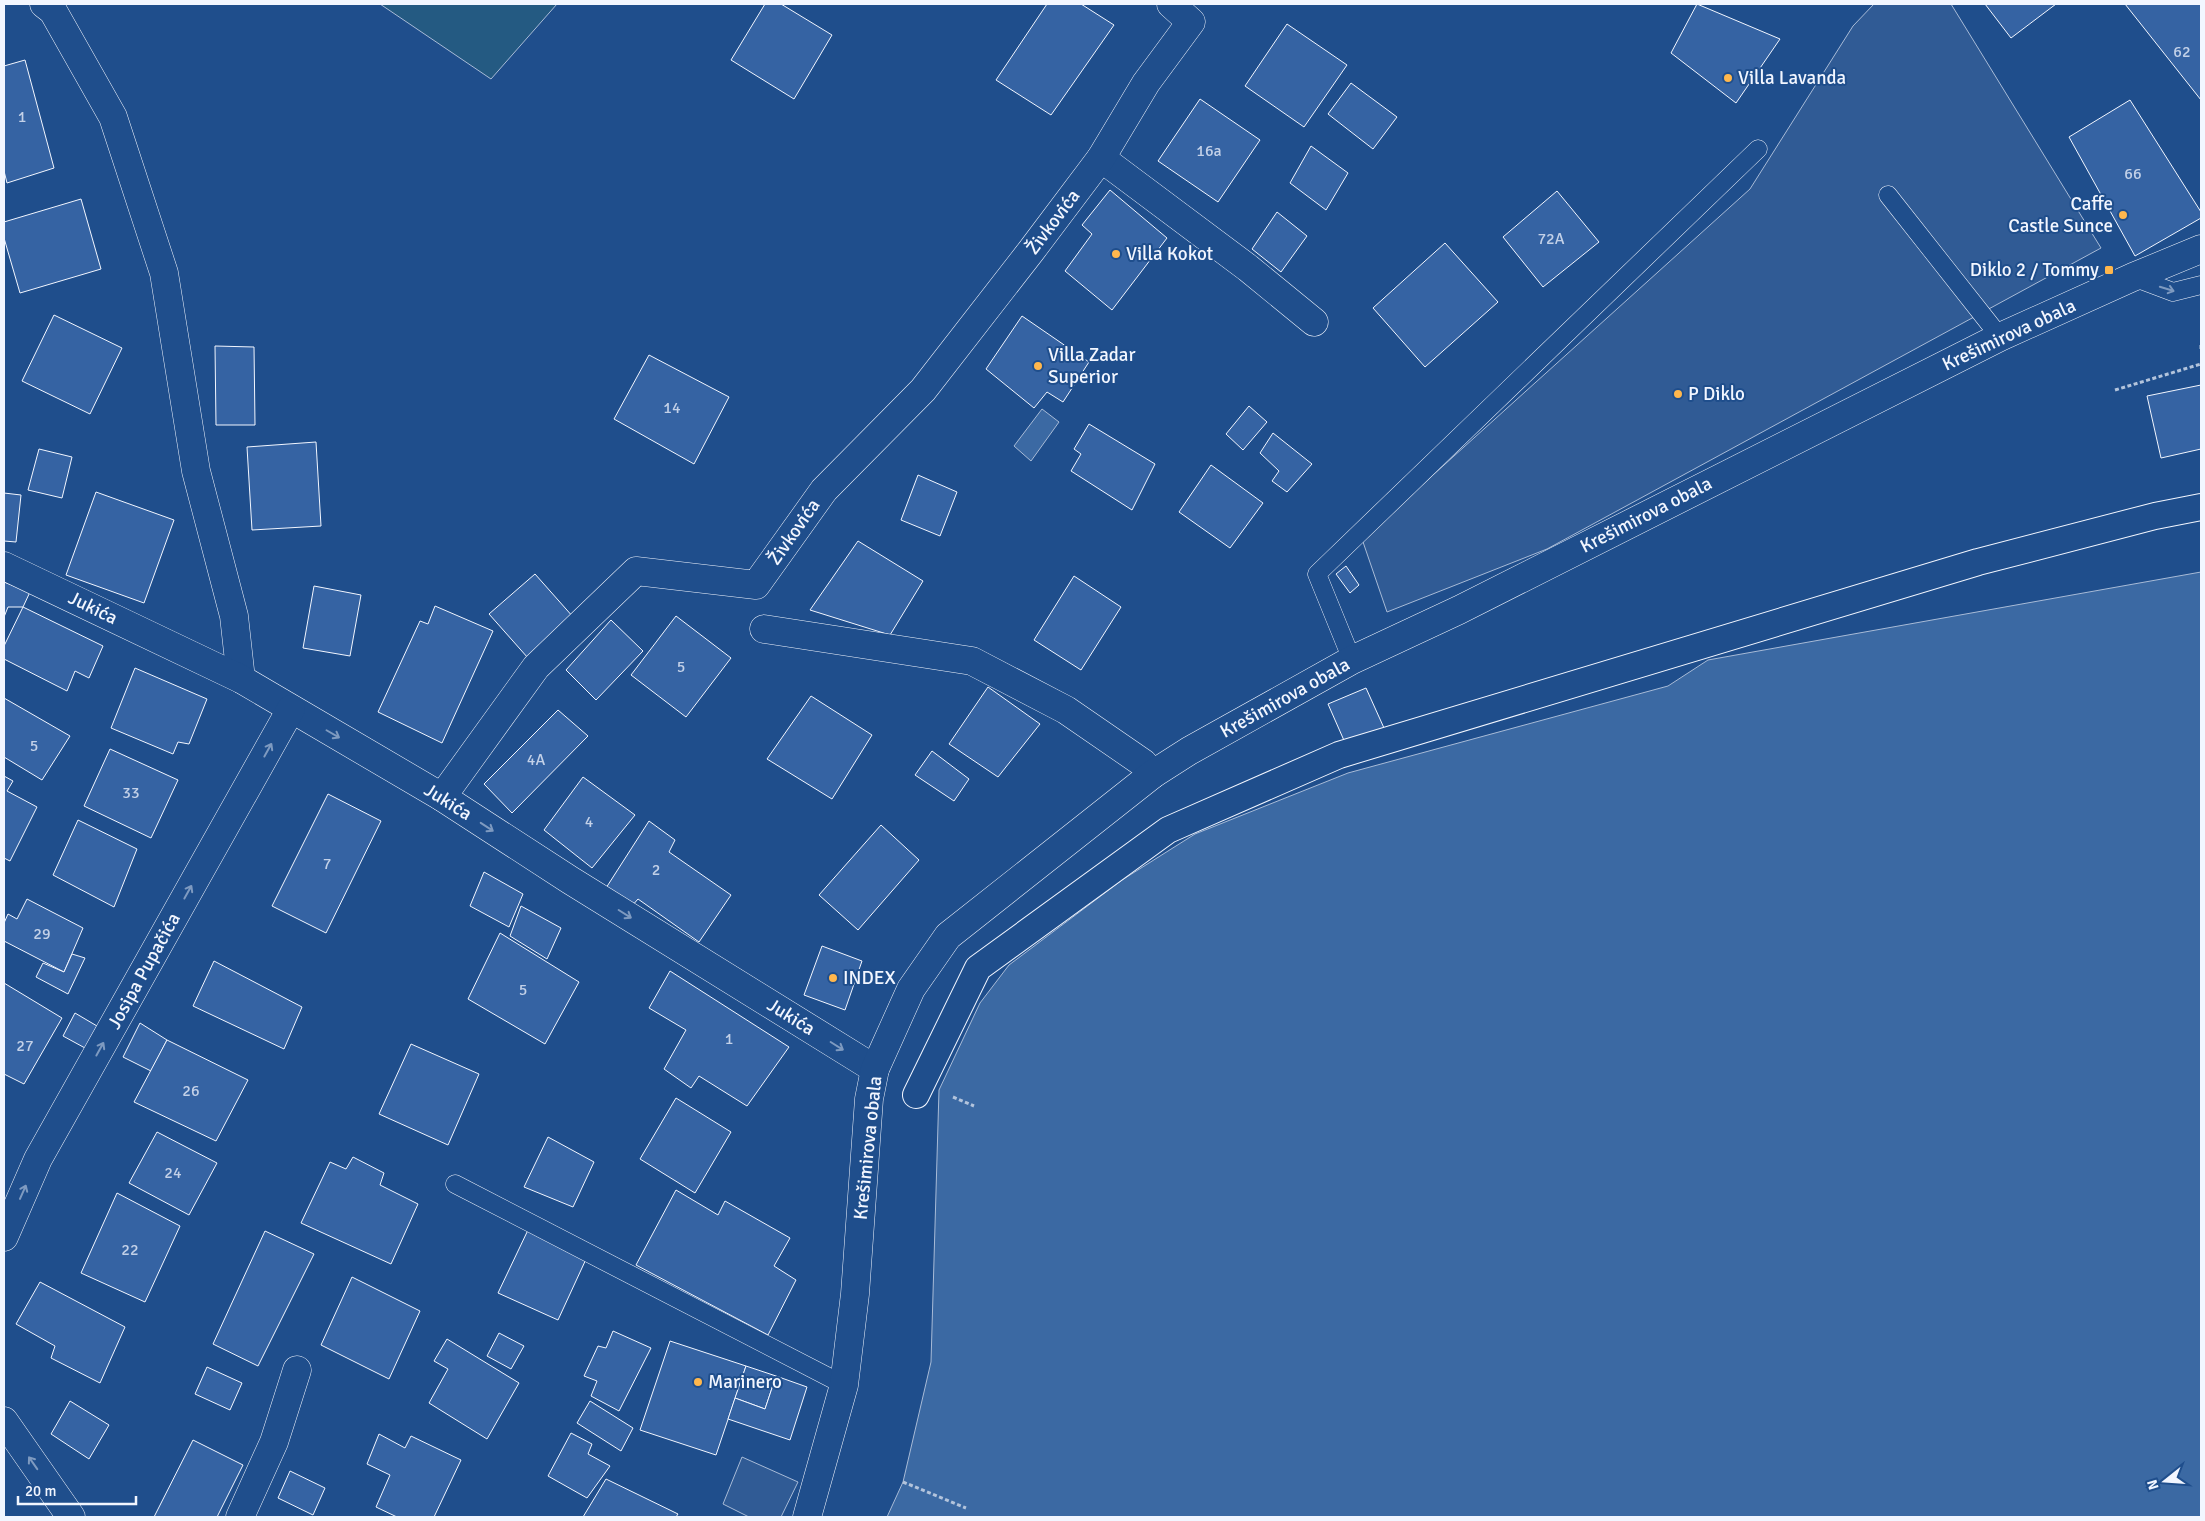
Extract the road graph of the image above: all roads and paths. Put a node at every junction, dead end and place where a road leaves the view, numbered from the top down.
1 (44, 4) edge
2 (1171, 4) edge
3 (1758, 149) dead end
4 (1101, 158) junction
5 (1888, 195) dead end
6 (2201, 249) edge
7 (2133, 277) junction
8 (2201, 285) edge
9 (1314, 322) dead end
10 (2000, 337) junction
11 (2201, 364) edge
12 (2115, 390) dead end
13 (2201, 507) edge
14 (4, 566) edge
15 (764, 629) dead end
16 (1352, 660) junction
17 (241, 679) junction
18 (291, 709) junction
19 (1153, 774) junction
20 (442, 797) junction
21 (875, 1069) junction
22 (948, 1094) dead end
23 (916, 1096) dead end
24 (974, 1106) dead end
25 (455, 1184) dead end
26 (4, 1237) edge
27 (297, 1370) dead end
28 (844, 1385) junction
29 (4, 1420) edge
30 (903, 1482) dead end
31 (966, 1508) dead end
32 (71, 1517) edge
33 (240, 1517) edge
34 (807, 1517) edge

1 - 17 street
2 - 4 street, Živkovića
3 - 16 lane
4 - 9 street
4 - 20 street, Živkovića
5 - 10 lane
6 - 7 street, Krešimirova obala
7 -> 8 lane
7 - 10 street, Krešimirova obala
10 - 16 street, Krešimirova obala
11 - 12 path
13 - 23 street
14 - 17 street, Jukića
15 - 19 street
16 - 19 street, Krešimirova obala
17 - 18 street, Jukića
18 -> 20 street, Jukića
26 -> 18 street, Josipa Pupačića
19 - 21 street, Krešimirova obala
20 -> 21 street, Jukića
21 - 28 street, Krešimirova obala
22 - 24 path
25 - 28 lane
27 - 33 street
28 - 34 street, Krešimirova obala
32 -> 29 street
30 - 31 path

